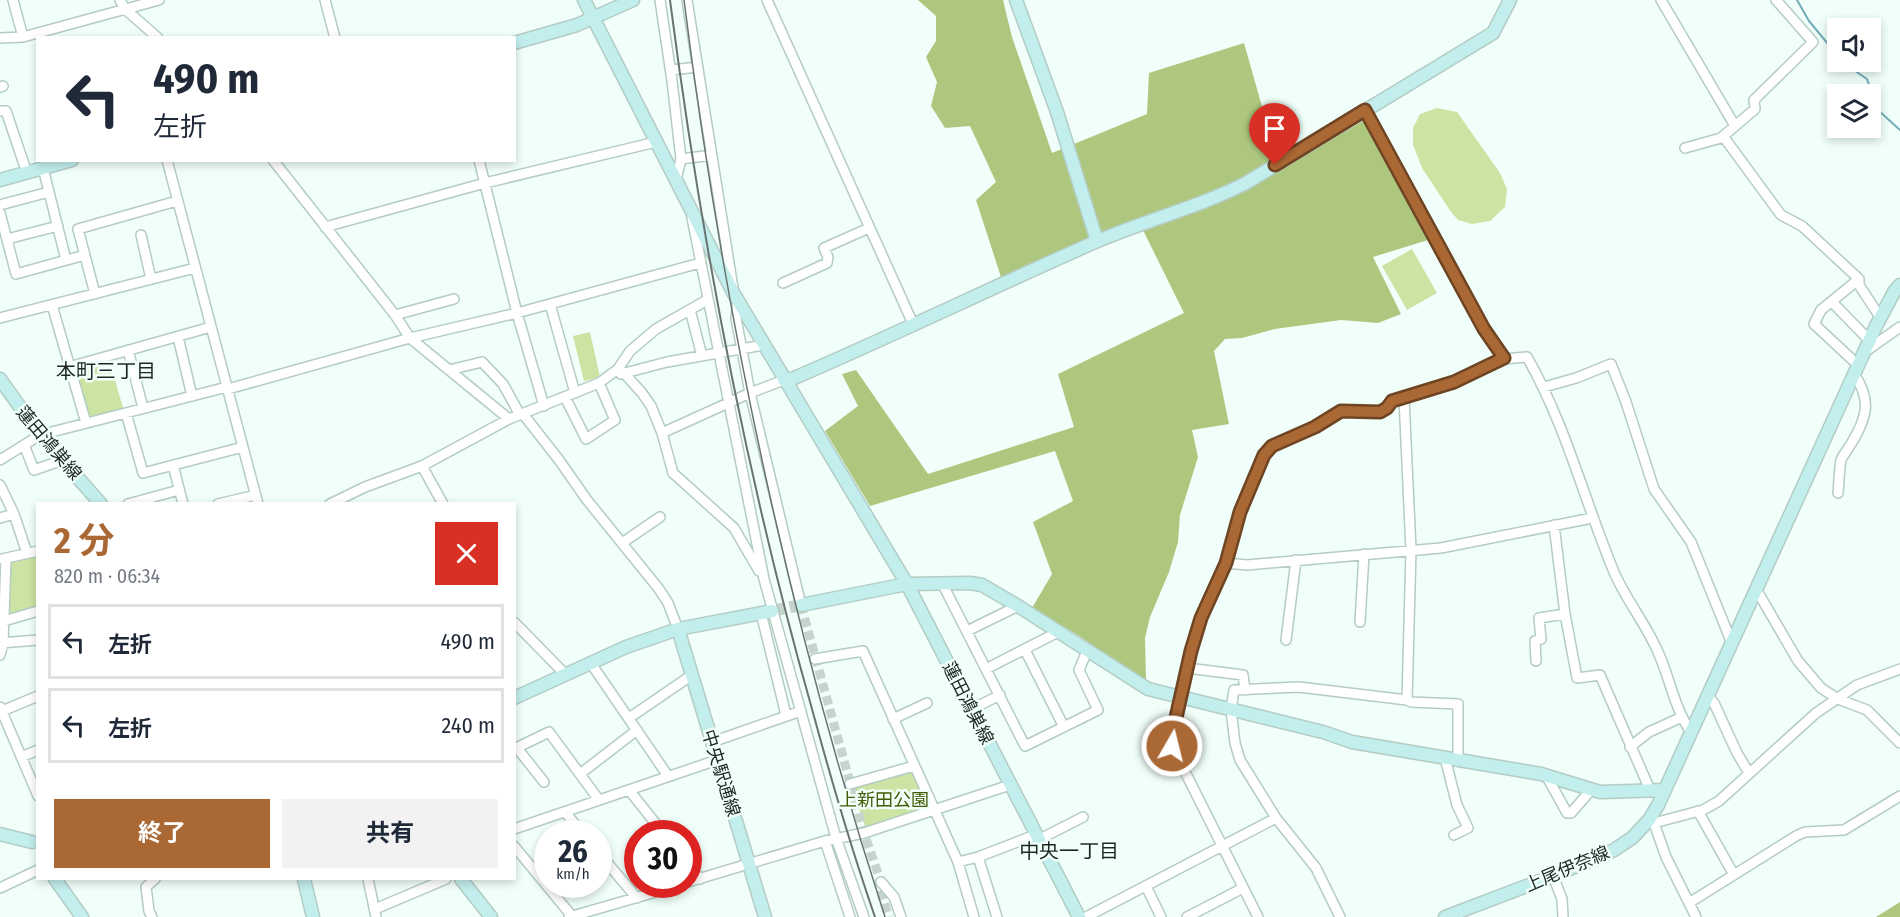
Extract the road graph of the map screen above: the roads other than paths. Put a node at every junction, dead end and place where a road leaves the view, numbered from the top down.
1 (13, 0) edge
2 (120, 0) edge
3 (159, 0) edge
4 (325, 0) edge
5 (584, 0) edge
6 (633, 0) edge
7 (660, 0) edge
8 (687, 0) edge
9 (767, 0) edge
10 (1016, 0) edge
11 (1510, 0) edge
12 (1661, 0) edge
13 (1776, 0) edge
14 (125, 9) junction
15 (593, 19) junction
16 (156, 36) edge
17 (334, 36) edge
18 (0, 38) edge
19 (23, 38) junction
20 (516, 41) edge
21 (698, 67) junction
22 (671, 70) junction
23 (1365, 110) junction
24 (0, 111) edge
25 (1734, 126) junction
26 (1723, 136) junction
27 (656, 142) junction
28 (1684, 148) dead end
29 (712, 155) junction
30 (681, 159) junction
31 (65, 162) edge
32 (167, 162) edge
33 (275, 162) edge
34 (480, 162) edge
35 (43, 168) junction
36 (27, 173) junction
37 (0, 180) edge
38 (676, 180) junction
39 (485, 183) junction
40 (49, 192) junction
41 (177, 201) junction
42 (0, 205) edge
43 (690, 206) junction
44 (0, 213) edge
45 (58, 226) junction
46 (325, 227) junction
47 (869, 228) junction
48 (141, 235) dead end
49 (7, 239) junction
50 (1097, 242) junction
51 (85, 255) junction
52 (66, 260) junction
53 (700, 263) junction
54 (195, 268) junction
55 (151, 279) junction
56 (1859, 279) junction
57 (783, 283) dead end
58 (1900, 285) edge
59 (95, 294) junction
60 (736, 297) junction
61 (454, 299) dead end
62 (707, 300) junction
63 (1832, 302) junction
64 (550, 304) junction
65 (52, 305) junction
66 (690, 310) junction
67 (517, 313) junction
68 (395, 315) junction
69 (1880, 317) junction
70 (0, 318) edge
71 (914, 326) junction
72 (211, 327) junction
73 (1900, 327) edge
74 (178, 337) junction
75 (410, 338) junction
76 (1869, 340) junction
77 (764, 345) junction
78 (742, 349) junction
79 (128, 350) junction
80 (1864, 352) junction
81 (718, 354) junction
82 (702, 356) junction
83 (1504, 358) junction
84 (69, 367) junction
85 (450, 370) junction
86 (1856, 370) junction
87 (618, 373) junction
88 (0, 379) edge
89 (784, 380) junction
90 (599, 383) junction
91 (1544, 387) junction
92 (227, 388) junction
93 (575, 393) junction
94 (750, 393) junction
95 (192, 396) junction
96 (566, 397) junction
97 (1404, 398) junction
98 (728, 403) junction
99 (544, 406) junction
100 (143, 408) junction
101 (126, 413) junction
102 (521, 415) junction
103 (509, 419) junction
104 (86, 423) junction
105 (662, 433) junction
106 (40, 435) junction
107 (24, 445) junction
108 (243, 447) junction
109 (0, 460) edge
110 (63, 460) junction
111 (172, 465) junction
112 (422, 466) junction
113 (0, 485) edge
114 (179, 490) junction
115 (1838, 494) dead end
116 (257, 500) edge
117 (99, 502) edge
118 (135, 502) edge
119 (182, 502) edge
120 (238, 502) edge
121 (334, 502) edge
122 (442, 502) edge
123 (14, 513) junction
124 (660, 517) dead end
125 (0, 518) edge
126 (1592, 518) junction
127 (1554, 525) junction
128 (622, 543) junction
129 (1411, 550) junction
130 (36, 551) edge
131 (27, 553) junction
132 (1364, 554) junction
133 (3, 559) edge
134 (1296, 560) junction
135 (1226, 563) junction
136 (764, 579) junction
137 (942, 583) junction
138 (907, 584) junction
139 (1756, 589) junction
140 (801, 605) joint
141 (1018, 606) junction
142 (36, 612) edge
143 (766, 612) junction
144 (1565, 614) junction
145 (4, 621) junction
146 (1360, 622) dead end
147 (516, 624) edge
148 (678, 629) junction
149 (967, 631) junction
150 (1058, 632) junction
151 (36, 640) edge
152 (1286, 640) dead end
153 (1731, 641) junction
154 (1, 643) edge
155 (1025, 650) junction
156 (1087, 651) junction
157 (0, 655) edge
158 (815, 659) dead end
159 (1536, 661) dead end
160 (590, 662) junction
161 (1187, 668) junction
162 (986, 669) junction
163 (1900, 669) edge
164 (564, 674) junction
165 (692, 675) junction
166 (1245, 690) junction
167 (999, 695) junction
168 (1707, 695) junction
169 (36, 697) edge
170 (516, 697) edge
171 (1180, 698) junction
172 (1838, 699) junction
173 (1407, 700) junction
174 (927, 703) dead end
175 (1, 709) edge
176 (972, 709) junction
177 (1231, 710) junction
178 (801, 711) junction
179 (786, 715) junction
180 (1682, 717) junction
181 (629, 718) junction
182 (893, 719) junction
183 (1064, 727) junction
184 (637, 730) junction
185 (1691, 732) junction
186 (712, 742) junction
187 (1900, 743) edge
188 (1630, 747) junction
189 (516, 748) edge
190 (36, 751) edge
191 (21, 757) junction
192 (1444, 758) junction
193 (717, 760) junction
194 (1458, 760) junction
195 (914, 766) junction
196 (1749, 773) junction
197 (580, 774) junction
198 (1546, 775) junction
199 (668, 776) junction
200 (544, 782) dead end
201 (850, 784) dead end
202 (1010, 784) junction
203 (629, 790) junction
204 (1591, 790) junction
205 (1650, 790) junction
206 (1665, 790) junction
207 (36, 791) edge
208 (1900, 796) edge
209 (599, 800) junction
210 (934, 809) junction
211 (1698, 811) junction
212 (565, 812) junction
213 (1083, 817) dead end
214 (1276, 818) junction
215 (572, 820) edge
216 (653, 820) edge
217 (1652, 821) junction
218 (516, 828) edge
219 (0, 834) edge
220 (1454, 835) dead end
221 (1037, 837) junction
222 (836, 838) junction
223 (825, 841) junction
224 (36, 844) edge
225 (1223, 845) junction
226 (516, 849) edge
227 (978, 857) junction
228 (958, 862) junction
229 (748, 863) junction
230 (612, 869) edge
231 (36, 871) edge
232 (1734, 875) junction
233 (1553, 876) junction
234 (702, 878) edge
235 (56, 880) edge
236 (154, 880) edge
237 (304, 880) edge
238 (368, 880) edge
239 (444, 880) edge
240 (462, 880) edge
241 (881, 882) dead end
242 (624, 883) edge
243 (1146, 886) junction
244 (0, 888) edge
245 (1244, 888) junction
246 (637, 898) edge
247 (1689, 903) junction
248 (376, 913) edge
249 (81, 917) edge
250 (152, 917) edge
251 (313, 917) edge
252 (491, 917) edge
253 (570, 917) edge
254 (765, 917) edge
255 (850, 917) edge
256 (864, 917) edge
257 (901, 917) edge
258 (974, 917) edge
259 (997, 917) edge
260 (1079, 917) edge
261 (1086, 917) edge
262 (1161, 917) edge
263 (1186, 917) edge
264 (1257, 917) edge
265 (1340, 917) edge
266 (1445, 917) edge
267 (1563, 917) edge
268 (1696, 917) edge

1 - 19 street
2 - 14 street
3 - 14 street
4 - 17 street
5 - 15 street, 蓮田鴻巣線
6 - 15 street
7 - 22 street
8 - 21 street
9 - 47 street
10 - 50 street
11 - 23 street
12 - 25 street
13 - 25 street
14 - 16 street
14 - 19 street
15 - 20 street
15 - 27 street, 蓮田鴻巣線
18 - 19 street
21 - 22 street
21 - 29 street
22 - 30 street
23 - 50 street
23 - 83 street
24 - 36 street
25 - 26 street
26 - 28 street
26 - 56 street
27 - 38 street, 蓮田鴻巣線
27 - 39 street
29 - 30 street
29 - 60 street
30 - 38 street
31 - 35 street
32 - 41 street
33 - 46 street
34 - 39 street
35 - 36 street
35 - 40 street
36 - 37 street
38 - 43 street, 蓮田鴻巣線
39 - 46 street
39 - 67 street
40 - 42 street
40 - 45 street
41 - 51 street
41 - 54 street
43 - 53 street
43 - 60 street, 蓮田鴻巣線
44 - 49 street
45 - 49 street
45 - 52 street
46 - 68 street
47 - 57 street
47 - 71 street
48 - 55 street
49 - 52 street
50 - 71 street
51 - 52 street
51 - 59 street
53 - 62 street
53 - 64 street
54 - 55 street
54 - 72 street
55 - 59 street
56 - 63 street
56 - 69 street
58 - 69 street, 上尾伊奈線
59 - 65 street
60 - 77 street, 蓮田鴻巣線
60 - 78 street
61 - 68 street
62 - 66 street
62 - 81 street
63 - 76 street
63 - 86 street
64 - 67 street
64 - 93 street
65 - 70 street
65 - 84 street
66 - 82 street
66 - 87 street
67 - 75 street
67 - 99 street
68 - 75 street
69 - 76 street, 上尾伊奈線
71 - 89 street
72 - 74 street
72 - 92 street
73 - 80 street
74 - 79 street
74 - 95 street
75 - 85 street
75 - 92 street
76 - 80 street, 上尾伊奈線
77 - 78 street
77 - 89 street, 蓮田鴻巣線
78 - 81 street
78 - 94 street
79 - 84 street
79 - 100 street
80 - 86 street, 上尾伊奈線
81 - 82 street
81 - 98 street
82 - 87 street
83 - 91 street
83 - 97 street
84 - 104 street
85 - 102 street
85 - 103 street
86 - 115 street
86 - 139 street, 上尾伊奈線
87 - 90 street
87 - 105 street
88 - 106 street, 蓮田鴻巣線
89 - 94 street
89 - 138 street, 蓮田鴻巣線
90 - 93 street
90 - 96 street
91 - 126 street
91 - 153 street
92 - 95 street
92 - 108 street
93 - 96 street
94 - 98 street
94 - 140 street
95 - 100 street
96 - 99 street
97 - 129 street
97 - 135 street
98 - 105 street
98 - 136 street
99 - 102 street
100 - 101 street
101 - 104 street
101 - 111 street
102 - 103 street
102 - 128 street
103 - 112 street
104 - 106 street
105 - 136 street
106 - 107 street
106 - 110 street, 蓮田鴻巣線
107 - 109 street
107 - 110 street
108 - 111 street
108 - 116 street
110 - 117 street, 蓮田鴻巣線
111 - 114 street
112 - 121 street
112 - 122 street
113 - 123 street
114 - 118 street
114 - 119 street
116 - 120 street
123 - 125 street
123 - 131 street
124 - 128 street
126 - 127 street
126 - 180 street
127 - 129 street
127 - 144 street
128 - 148 street
129 - 132 street
129 - 173 street
130 - 131 street
131 - 133 street
132 - 134 street
132 - 146 street
133 - 145 street
134 - 135 street
134 - 152 street
135 - 161 street
136 - 143 street
137 - 138 street
137 - 141 street
137 - 149 street
138 - 140 street
138 - 176 street, 蓮田鴻巣線
139 - 153 street, 上尾伊奈線
139 - 172 street
141 - 149 street
141 - 150 street
142 - 145 street
143 - 148 street
143 - 178 street
143 - 179 street
144 - 159 street
144 - 188 street
145 - 154 street
147 - 164 street
148 - 160 street
148 - 165 street, 中央駅通線
149 - 162 street
150 - 155 street
150 - 156 street
151 - 154 street
153 - 168 street, 上尾伊奈線
154 - 157 street
155 - 162 street
155 - 183 street
156 - 171 street
156 - 183 street
158 - 182 street
160 - 164 street
160 - 181 street
161 - 166 street
161 - 171 street
162 - 167 street
163 - 172 street
164 - 170 street
165 - 181 street
165 - 186 street, 中央駅通線
166 - 173 street
166 - 177 street
167 - 176 street
167 - 183 street
168 - 185 street, 上尾伊奈線
168 - 196 street
169 - 175 street
171 - 177 street
171 - 225 street
172 - 187 street
172 - 196 street
173 - 194 street
174 - 182 street
175 - 191 street
176 - 202 street, 蓮田鴻巣線
177 - 192 street
177 - 214 street
178 - 179 street
178 - 222 street
179 - 186 street
180 - 185 street
180 - 188 street
181 - 184 street
182 - 195 street
184 - 197 street
184 - 199 street
185 - 206 street, 上尾伊奈線
186 - 193 street, 中央駅通線
188 - 205 street
189 - 197 street
189 - 200 street
190 - 191 street
191 - 207 street
192 - 194 street
192 - 220 street
193 - 199 street
193 - 229 street, 中央駅通線
194 - 198 street
195 - 201 street
195 - 210 street
196 - 211 street
197 - 209 street
198 - 204 street
198 - 204 street
199 - 203 street
202 - 210 street
202 - 221 street, 蓮田鴻巣線
203 - 209 street
203 - 216 street
204 - 205 street
205 - 206 street
206 - 217 street, 上尾伊奈線
208 - 232 street
209 - 212 street
210 - 222 street
210 - 228 street
211 - 217 street
211 - 232 street
212 - 215 street
212 - 218 street
213 - 221 street
214 - 225 street
214 - 265 street
217 - 233 street, 上尾伊奈線
217 - 247 street
219 - 224 street
221 - 227 street
221 - 260 street, 蓮田鴻巣線
222 - 223 street
222 - 256 street
223 - 229 street
223 - 255 street
225 - 243 street
225 - 245 street
226 - 253 street
227 - 228 street
227 - 259 street
228 - 258 street
229 - 234 street
229 - 254 street, 中央駅通線
230 - 242 street
231 - 244 street
232 - 247 street
233 - 266 street, 上尾伊奈線
233 - 267 street
235 - 249 street
236 - 250 street
237 - 251 street
238 - 248 street
239 - 248 street
240 - 252 street
241 - 257 street
243 - 261 street
243 - 262 street
245 - 263 street
245 - 264 street
246 - 253 street
247 - 268 street

